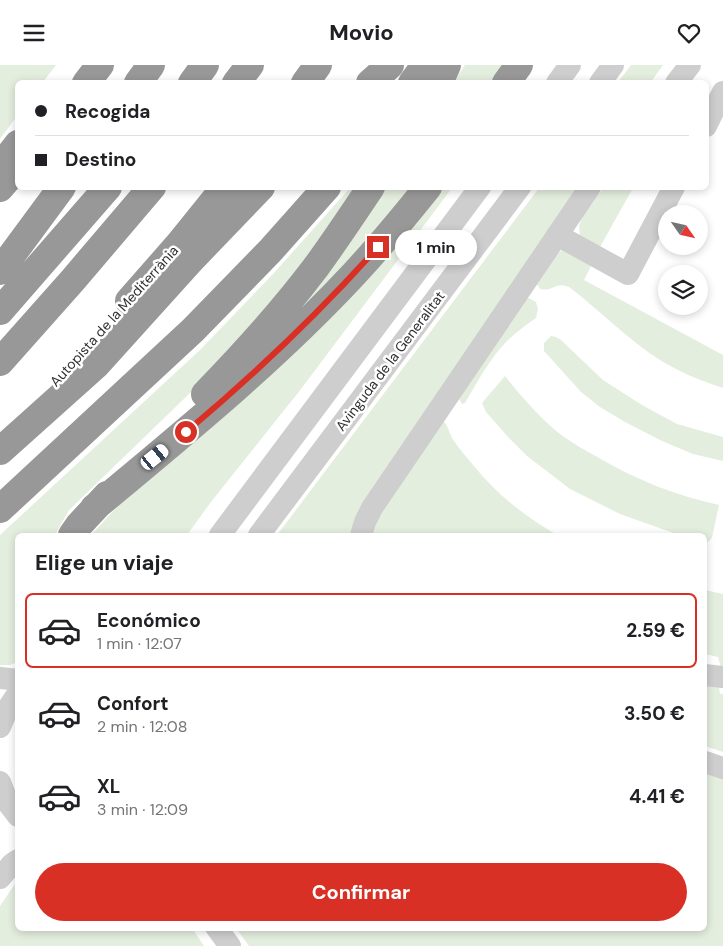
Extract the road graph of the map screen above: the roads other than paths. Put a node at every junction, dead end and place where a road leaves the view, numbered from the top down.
1 (79, 65) edge
2 (100, 65) edge
3 (151, 65) edge
4 (205, 65) edge
5 (250, 65) edge
6 (318, 65) edge
7 (390, 65) edge
8 (425, 65) edge
9 (448, 65) edge
10 (519, 65) edge
11 (570, 65) edge
12 (613, 65) edge
13 (676, 65) edge
14 (690, 65) edge
15 (68, 80) edge
16 (88, 80) edge
17 (140, 80) edge
18 (194, 80) edge
19 (238, 80) edge
20 (307, 80) edge
21 (373, 80) edge
22 (414, 80) edge
23 (440, 80) edge
24 (508, 80) edge
25 (559, 80) edge
26 (602, 80) edge
27 (665, 80) edge
28 (678, 80) edge
29 (723, 92) edge
30 (709, 120) edge
31 (15, 148) edge
32 (0, 167) edge
33 (15, 170) edge
34 (0, 188) edge
35 (60, 190) edge
36 (105, 190) edge
37 (149, 190) edge
38 (222, 190) edge
39 (258, 190) edge
40 (324, 190) edge
41 (369, 190) edge
42 (426, 190) edge
43 (478, 190) edge
44 (518, 190) edge
45 (588, 190) edge
46 (672, 190) edge
47 (558, 235) junction
48 (0, 271) edge
49 (0, 311) edge
50 (0, 362) edge
51 (0, 442) edge
52 (0, 451) edge
53 (94, 508) junction
54 (0, 509) edge
55 (74, 533) edge
56 (221, 533) edge
57 (261, 533) edge
58 (362, 533) edge
59 (707, 675) edge
60 (723, 677) edge
61 (0, 678) edge
62 (15, 680) edge
63 (15, 697) edge
64 (1, 720) edge
65 (707, 763) edge
66 (723, 768) edge
67 (15, 862) edge
68 (0, 878) edge
69 (219, 931) edge
70 (230, 946) edge

1 - 15 highway
2 - 16 highway
3 - 17 highway
4 - 18 highway
5 - 19 highway
6 - 20 highway
7 - 21 highway
8 - 22 highway
9 - 23 highway
10 - 24 highway
11 - 25 street
12 - 26 street
13 - 27 street
14 - 28 street
29 - 30 street
31 - 32 highway
33 - 34 highway
35 - 48 highway
36 - 49 highway
37 - 50 highway
38 - 51 highway, Autopista de la Mediterrània
39 - 52 highway
40 - 54 highway
41 - 53 highway
42 - 53 highway
43 - 56 street
44 - 57 street, Avinguda de la Generalitat
45 - 47 street
46 - 47 street
47 - 58 street
53 - 55 highway
59 - 60 street
61 - 62 street
63 - 64 street
65 - 66 street
67 - 68 street
69 - 70 street

